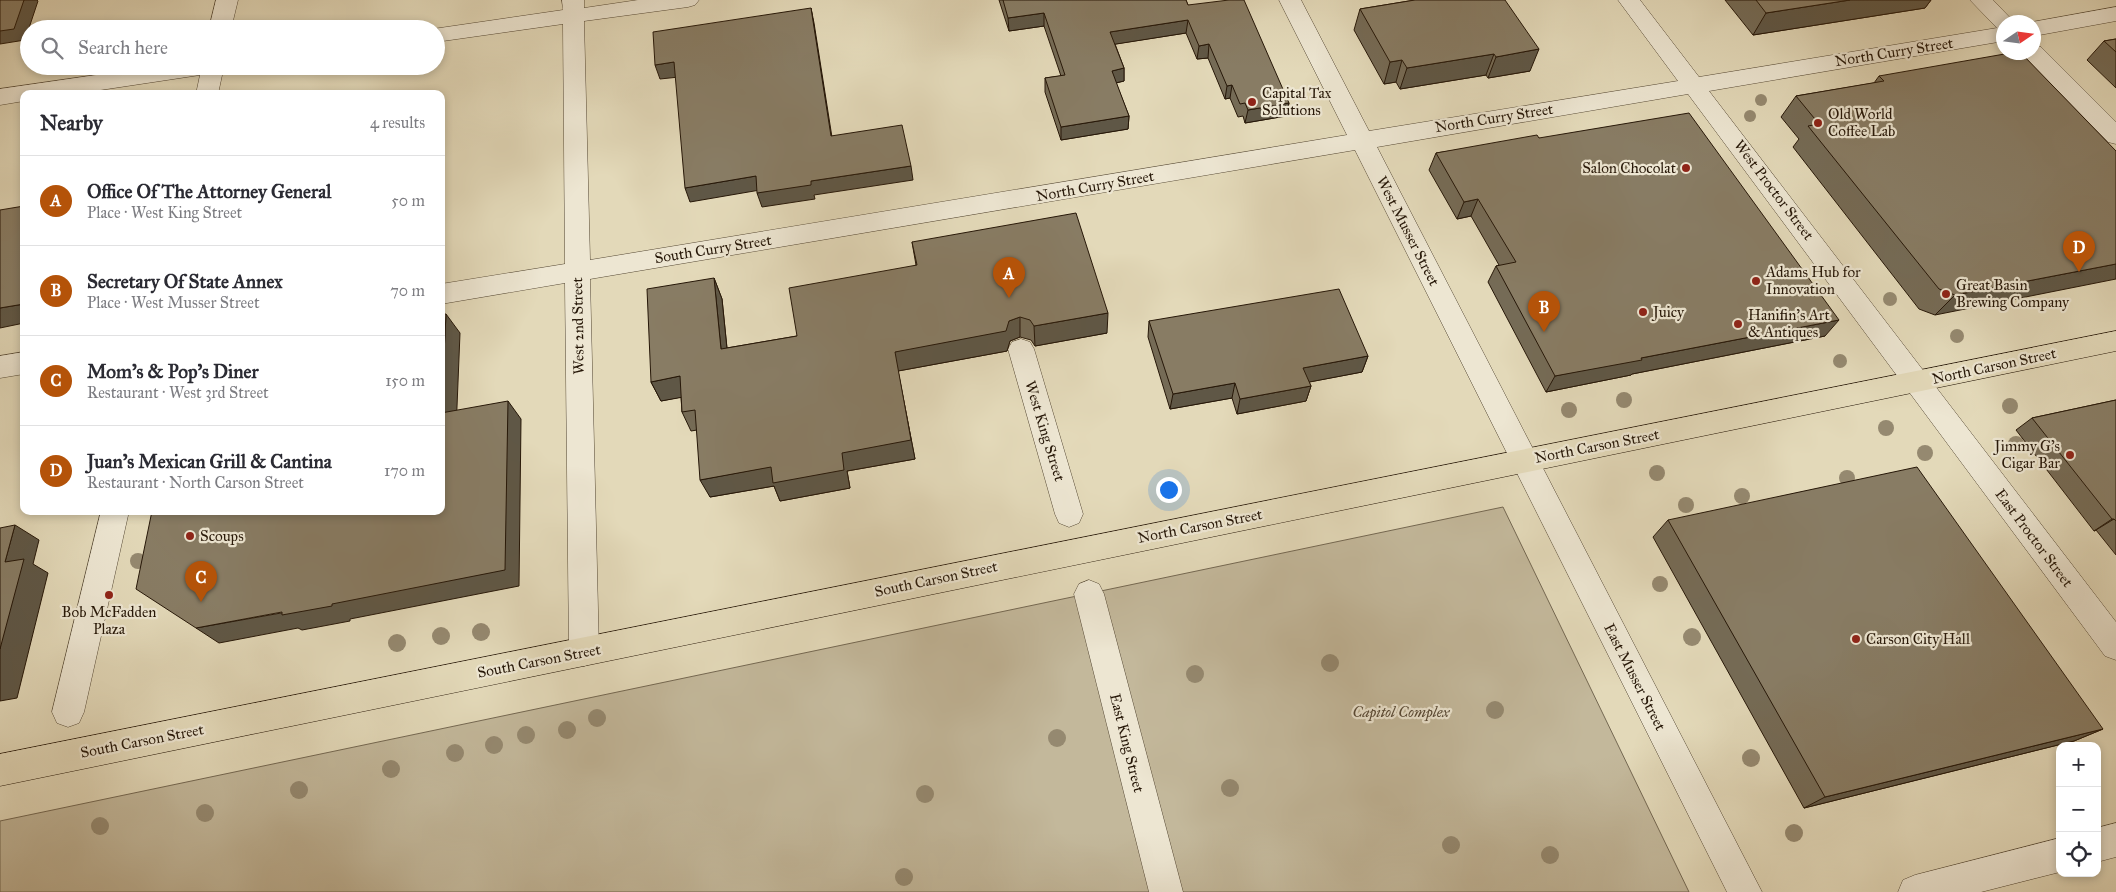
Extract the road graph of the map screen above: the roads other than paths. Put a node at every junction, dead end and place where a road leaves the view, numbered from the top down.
1 (227, 0) edge
2 (688, 0) edge
3 (1290, 0) edge
4 (1629, 0) edge
5 (1981, 0) edge
6 (573, 8) edge
7 (2116, 14) edge
8 (1996, 15) edge
9 (222, 20) edge
10 (2041, 28) edge
11 (445, 33) edge
12 (1996, 35) edge
13 (2041, 60) edge
14 (167, 75) edge
15 (210, 75) edge
16 (1694, 85) junction
17 (107, 87) edge
18 (75, 90) edge
19 (208, 90) edge
20 (20, 95) edge
21 (0, 97) edge
22 (2116, 136) edge
23 (1362, 141) junction
24 (985, 204) joint
25 (577, 271) junction
26 (445, 293) edge
27 (2116, 341) edge
28 (1021, 349) edge
29 (20, 364) edge
30 (0, 367) edge
31 (1917, 382) junction
32 (1525, 461) junction
33 (1069, 514) dead end
34 (114, 515) edge
35 (1078, 550) joint
36 (1089, 594) dead end
37 (2116, 646) edge
38 (584, 652) junction
39 (68, 712) dead end
40 (0, 770) edge
41 (2116, 840) edge
42 (2101, 844) edge
43 (2056, 856) edge
44 (1166, 892) edge
45 (1745, 892) edge
46 (1915, 892) edge

1 - 9 street
2 - 6 street
3 - 23 street, West Musser Street
4 - 16 street, West Proctor Street
5 - 8 street
6 - 11 street
6 - 25 street, West 2nd Street
7 - 10 street
12 - 16 street, North Curry Street
13 - 22 street
14 - 17 street
15 - 19 street
16 - 23 street, North Curry Street
16 - 31 street, West Proctor Street
17 - 18 street
20 - 21 street
23 - 24 street, North Curry Street
23 - 32 street, West Musser Street
24 - 25 street, South Curry Street
25 - 26 street, South Curry Street
25 - 38 street, West 2nd Street
27 - 31 main road, North Carson Street
28 - 33 street, West King Street
29 - 30 street
31 - 32 main road, North Carson Street
31 - 37 street, East Proctor Street
32 - 35 main road, North Carson Street
32 - 45 street, East Musser Street
34 - 39 street
35 - 38 main road, South Carson Street
36 - 44 street, East King Street
38 - 40 main road, South Carson Street
41 - 42 street
43 - 46 street

